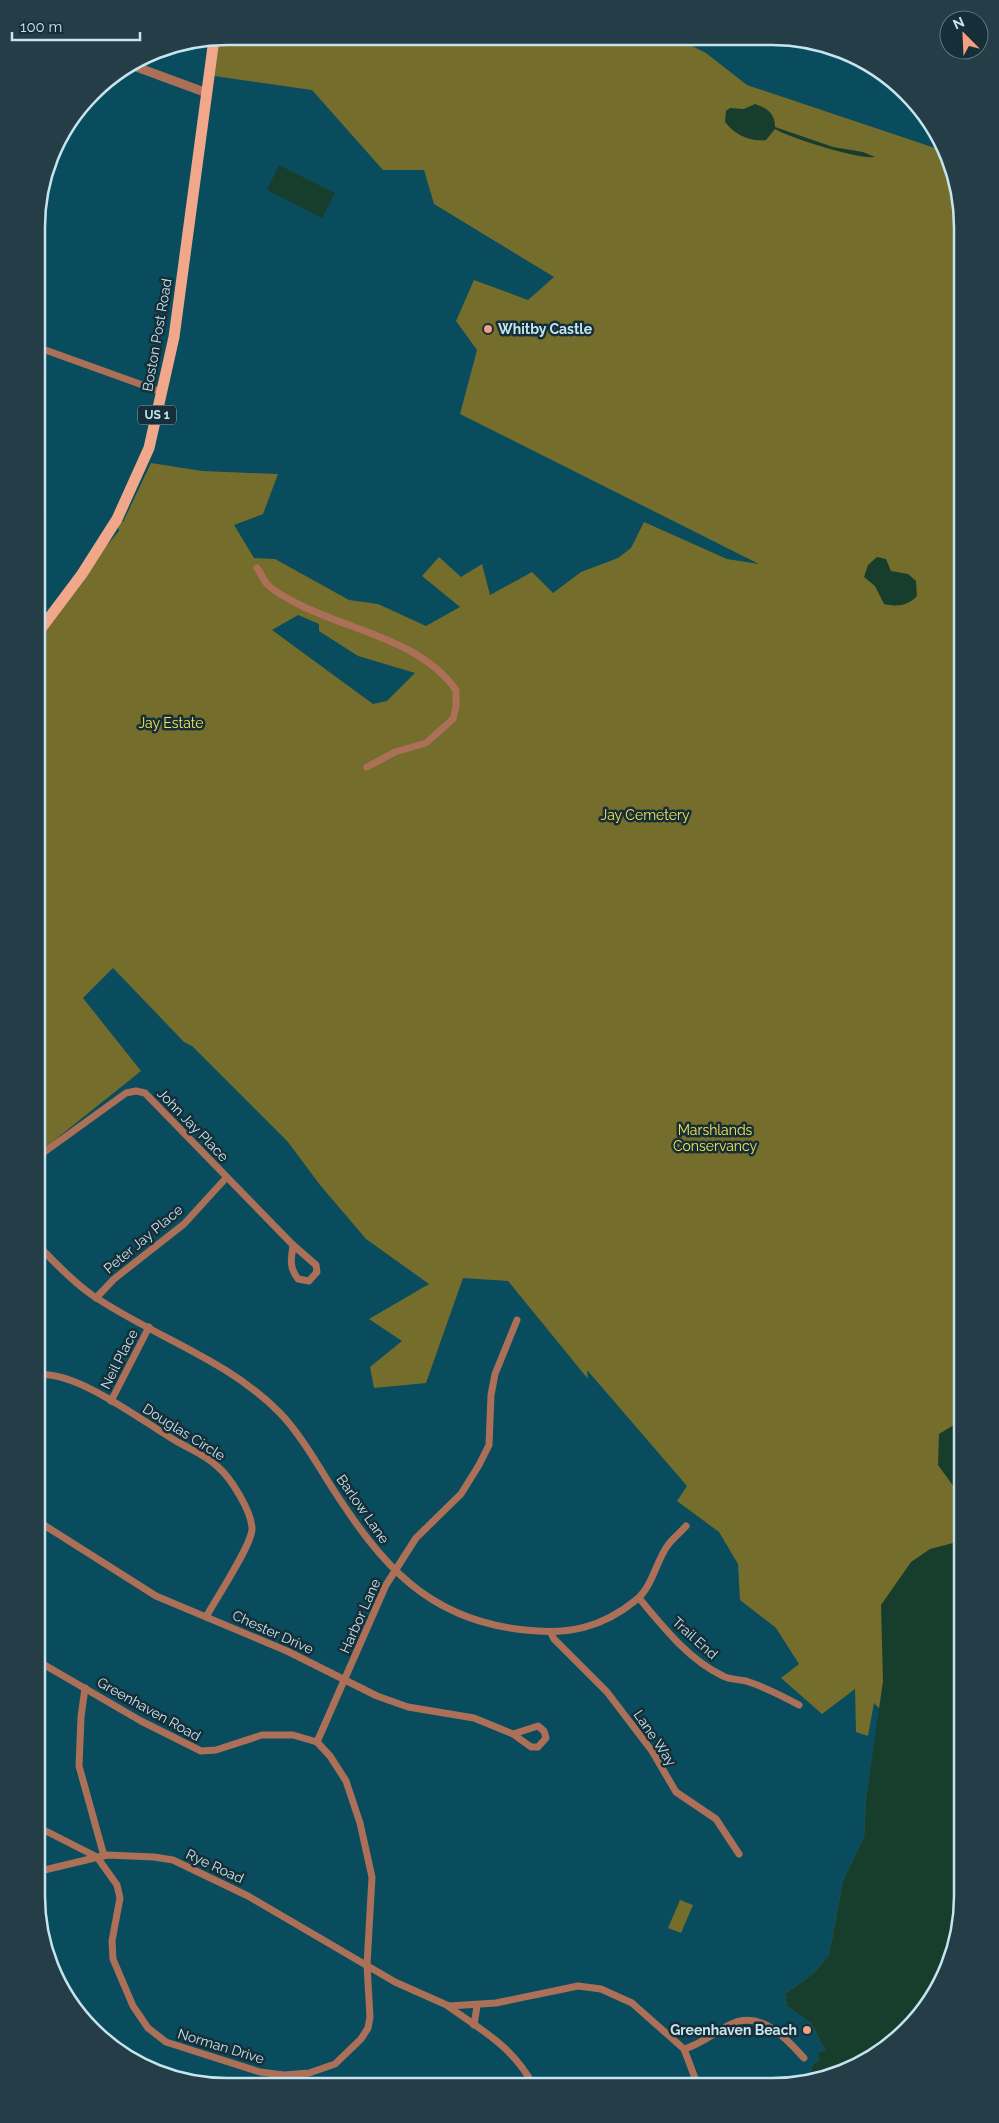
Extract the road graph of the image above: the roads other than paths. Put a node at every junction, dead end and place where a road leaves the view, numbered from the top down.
1 (213, 45) edge
2 (138, 68) edge
3 (207, 94) junction
4 (45, 351) edge
5 (162, 392) junction
6 (257, 568) dead end
7 (45, 623) edge
8 (367, 767) dead end
9 (45, 1151) edge
10 (226, 1178) junction
11 (293, 1245) junction
12 (45, 1253) edge
13 (96, 1298) junction
14 (517, 1320) dead end
15 (149, 1327) junction
16 (45, 1375) edge
17 (111, 1401) junction
18 (45, 1526) edge
19 (686, 1526) dead end
20 (395, 1570) junction
21 (639, 1598) junction
22 (206, 1617) junction
23 (551, 1633) junction
24 (45, 1665) edge
25 (346, 1681) junction
26 (85, 1688) junction
27 (799, 1705) dead end
28 (513, 1734) dead end
29 (317, 1742) junction
30 (45, 1830) edge
31 (739, 1854) dead end
32 (101, 1856) junction
33 (45, 1870) edge
34 (367, 1965) junction
35 (449, 2006) junction
36 (477, 2006) junction
37 (474, 2025) junction
38 (684, 2049) junction
39 (804, 2058) dead end
40 (529, 2078) edge
41 (695, 2078) edge

1 - 3 main road, Boston Post Road / US 1
2 - 3 street
3 - 5 main road, Boston Post Road / US 1
4 - 5 street
5 - 7 main road, Boston Post Road / US 1
6 - 8 street
9 - 10 street, John Jay Place
10 - 11 street, John Jay Place
10 - 13 street, Peter Jay Place
11 - 11 street, John Jay Place
12 - 13 street, Barlow Lane
13 - 15 street, Barlow Lane
14 - 20 street, Harbor Lane
15 - 17 street, Neil Place
15 - 20 street, Barlow Lane
16 - 17 street, Douglas Circle
17 - 22 street, Douglas Circle
18 - 22 street, Chester Drive
19 - 21 street, Barlow Lane
20 - 23 street, Barlow Lane
20 - 25 street, Harbor Lane
21 - 23 street, Barlow Lane
21 - 27 street, Trail End
22 - 25 street, Chester Drive
23 - 31 street, Lane Way
24 - 26 street, Greenhaven Road
25 - 28 street, Chester Drive
25 - 29 street, Harbor Lane
26 - 29 street, Greenhaven Road
26 - 32 street, Norman Drive
29 - 34 street
30 - 32 street
32 - 33 street, Rye Road
32 - 34 street, Rye Road
32 - 34 street, Norman Drive
34 - 35 street
35 - 36 street
35 - 37 street
36 - 37 street
36 - 38 street
37 - 40 street
38 - 39 street
38 - 41 street

